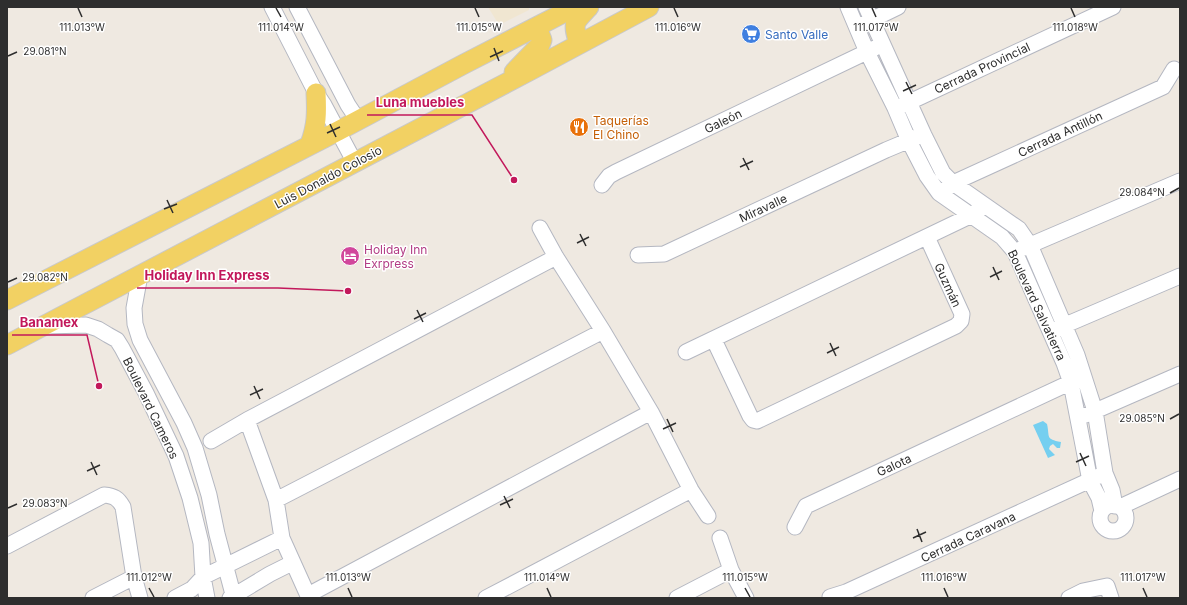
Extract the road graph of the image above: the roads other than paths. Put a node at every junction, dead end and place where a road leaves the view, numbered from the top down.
1 (272, 7) edge
2 (297, 7) edge
3 (575, 7) edge
4 (589, 7) edge
5 (649, 7) edge
6 (848, 7) edge
7 (898, 7) edge
8 (1112, 7) edge
9 (869, 13) edge
10 (537, 27) junction
11 (857, 27) junction
12 (579, 44) junction
13 (882, 44) junction
14 (867, 52) junction
15 (1174, 69) dead end
16 (511, 81) junction
17 (316, 93) junction
18 (910, 102) junction
19 (895, 108) junction
20 (358, 120) junction
21 (338, 131) junction
22 (924, 134) junction
23 (909, 141) junction
24 (310, 144) junction
25 (355, 163) junction
26 (1180, 181) edge
27 (953, 183) junction
28 (602, 185) dead end
29 (939, 193) junction
30 (986, 205) junction
31 (972, 215) junction
32 (540, 228) dead end
33 (927, 237) junction
34 (1030, 245) junction
35 (1015, 252) junction
36 (638, 255) dead end
37 (556, 257) junction
38 (140, 275) junction
39 (1180, 276) edge
40 (7, 300) edge
41 (44, 326) junction
42 (1065, 326) junction
43 (603, 331) junction
44 (1050, 331) junction
45 (714, 340) junction
46 (7, 345) edge
47 (686, 352) dead end
48 (1180, 374) edge
49 (1084, 376) junction
50 (1070, 383) junction
51 (1095, 411) junction
52 (651, 412) junction
53 (1078, 418) junction
54 (247, 420) junction
55 (211, 441) dead end
56 (194, 448) junction
57 (176, 456) junction
58 (1105, 473) junction
59 (1180, 479) edge
60 (1090, 481) junction
61 (691, 490) junction
62 (276, 500) junction
63 (1112, 508) junction
64 (708, 516) dead end
65 (795, 527) dead end
66 (282, 538) junction
67 (720, 538) dead end
68 (7, 546) edge
69 (292, 563) junction
70 (226, 566) junction
71 (731, 570) junction
72 (203, 576) junction
73 (134, 577) junction
74 (1109, 592) edge
75 (308, 597) edge
76 (830, 597) edge
77 (94, 598) edge
78 (140, 598) edge
79 (175, 598) edge
80 (207, 598) edge
81 (233, 598) edge
82 (486, 598) edge
83 (677, 598) edge
84 (746, 598) edge
85 (1070, 598) edge

1 - 17 street
2 - 20 street
3 - 10 main road
4 - 12 main road
5 - 12 main road, Luis Donaldo Colosio
6 - 11 street, Boulevard Salvatierra
7 - 9 street
8 - 18 street, Cerrada Provincial
9 - 11 street
9 - 13 street, Boulevard Salvatierra
10 - 16 main road
10 - 20 main road
11 - 14 street, Boulevard Salvatierra
12 - 16 main road, Luis Donaldo Colosio
13 - 14 street, Galeón
13 - 18 street, Boulevard Salvatierra
14 - 19 street, Boulevard Salvatierra
14 - 28 street, Galeón
15 - 27 street, Cerrada Antillón
16 - 25 main road, Luis Donaldo Colosio
17 - 21 street
17 - 24 main road
18 - 19 street, Cerrada Provincial
18 - 22 street, Boulevard Salvatierra
19 - 23 street, Boulevard Salvatierra
20 - 21 main road
21 - 24 main road
21 - 25 street
22 - 23 street, Miravalle
22 - 27 street, Boulevard Salvatierra
23 - 29 street, Boulevard Salvatierra
23 - 36 street, Miravalle
24 - 40 main road
25 - 38 main road, Luis Donaldo Colosio
26 - 34 street
27 - 29 street, Cerrada Antillón
27 - 30 street, Boulevard Salvatierra
29 - 31 street, Boulevard Salvatierra
30 - 31 street
30 - 34 street, Boulevard Salvatierra
31 - 33 street
31 - 35 street, Boulevard Salvatierra
32 - 37 street
33 - 45 street
33 - 45 street, Guzmán
34 - 35 street
34 - 42 street, Boulevard Salvatierra
35 - 44 street, Boulevard Salvatierra
37 - 43 street
37 - 54 street
38 - 41 main road, Luis Donaldo Colosio
38 - 56 street, Boulevard Cameros
39 - 42 street
41 - 46 main road, Luis Donaldo Colosio
41 - 57 street, Boulevard Cameros
42 - 44 street
42 - 49 street, Boulevard Salvatierra
43 - 52 street
43 - 62 street
44 - 50 street, Boulevard Salvatierra
45 - 47 street
48 - 51 street
49 - 50 street, Galota
49 - 51 street, Boulevard Salvatierra
50 - 53 street, Boulevard Salvatierra
50 - 65 street, Galota
51 - 53 street
51 - 58 street, Boulevard Salvatierra
52 - 61 street
52 - 75 street
53 - 60 street, Boulevard Salvatierra
54 - 55 street
54 - 62 street
56 - 57 street
56 - 70 street, Boulevard Cameros
57 - 72 street, Boulevard Cameros
58 - 60 street, Cerrada Caravana
58 - 63 street, Boulevard Salvatierra
59 - 63 street
60 - 63 street, Boulevard Salvatierra
60 - 76 street, Cerrada Caravana
61 - 64 street
61 - 82 street
62 - 66 street
66 - 69 street
66 - 70 street
67 - 71 street
68 - 73 street
69 - 75 street
69 - 81 street
70 - 72 street
70 - 81 street, Boulevard Cameros
71 - 83 street
71 - 84 street
72 - 79 street
72 - 80 street, Boulevard Cameros
73 - 77 street
73 - 78 street
74 - 85 street

